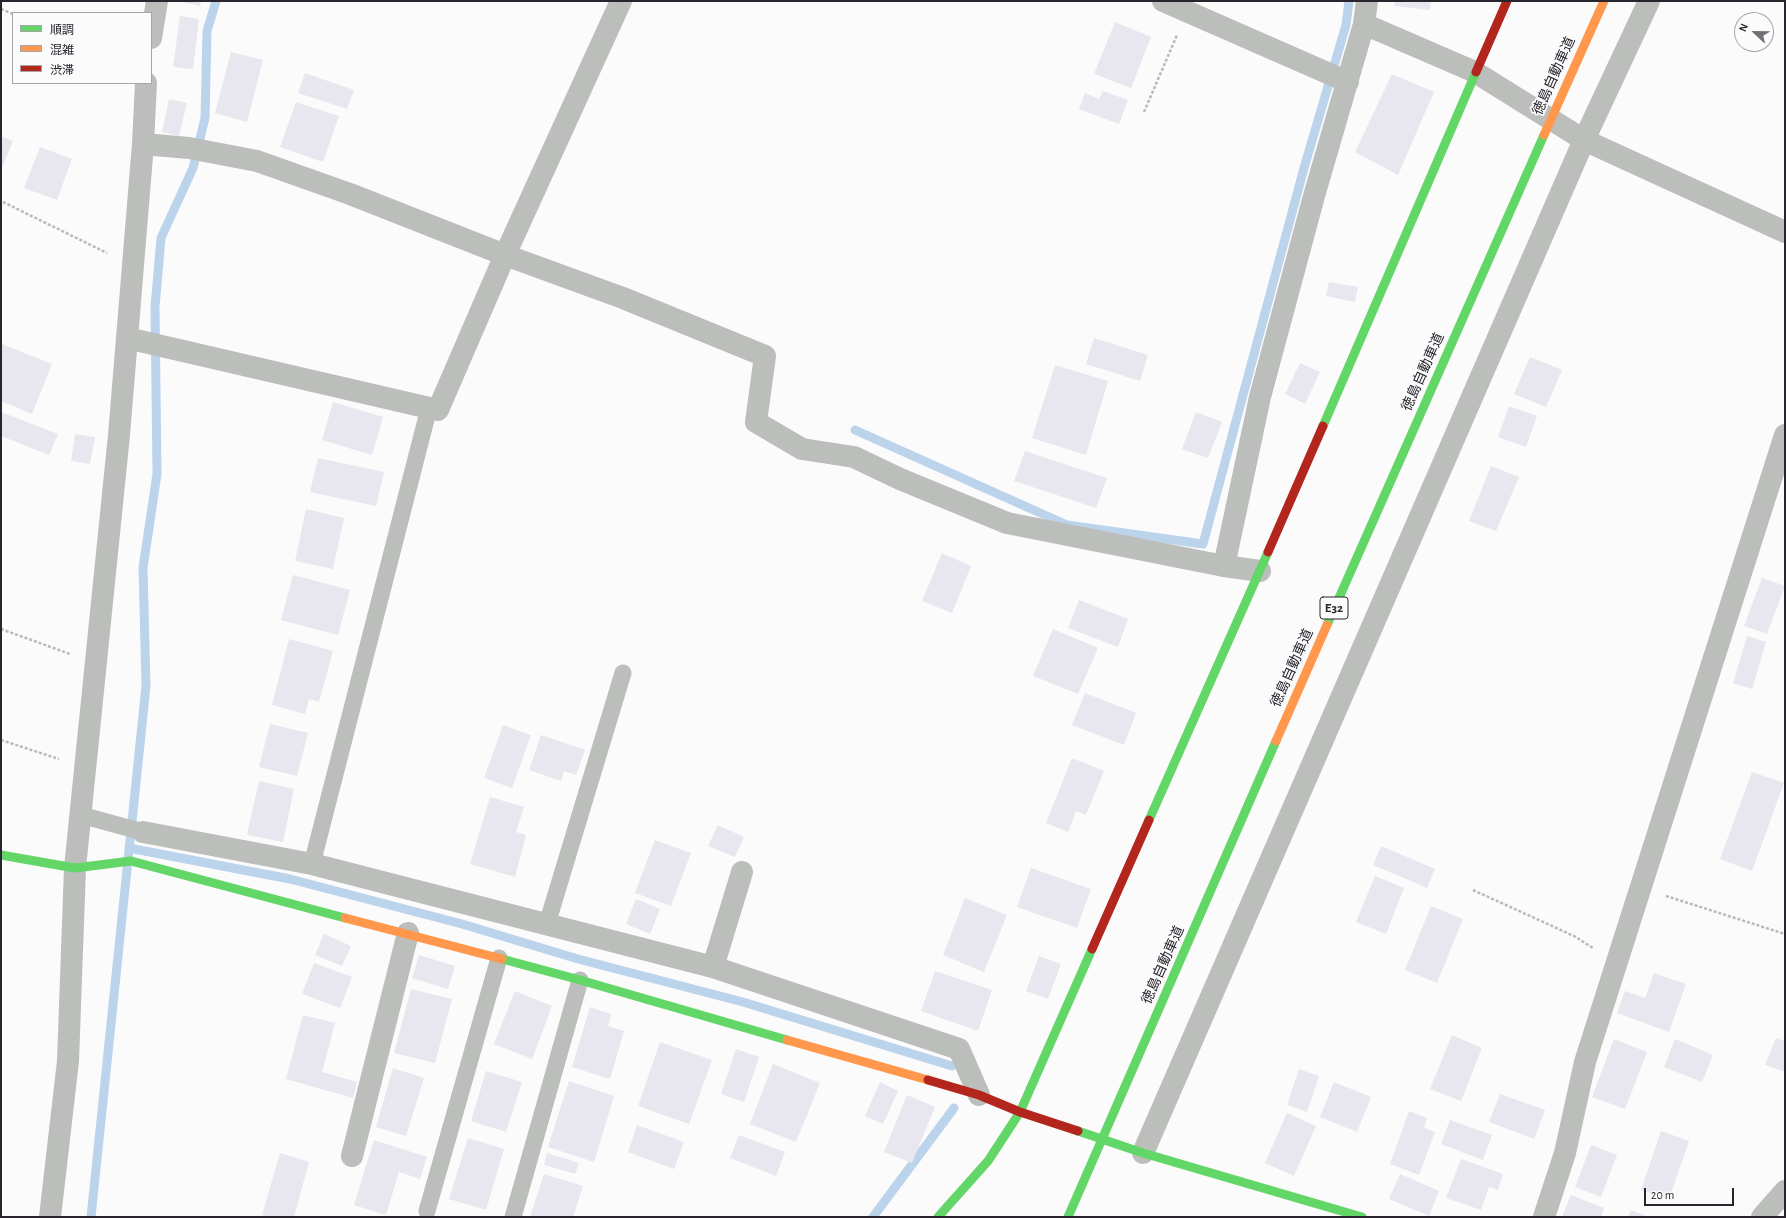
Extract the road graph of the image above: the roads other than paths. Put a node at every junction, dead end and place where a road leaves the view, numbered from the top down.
1 (157, 1) edge
2 (621, 1) edge
3 (1163, 1) edge
4 (1367, 1) edge
5 (1507, 1) edge
6 (1604, 1) edge
7 (1649, 1) edge
8 (1364, 24) junction
9 (152, 32) edge
10 (1475, 72) junction
11 (1336, 77) junction
12 (146, 84) edge
13 (1584, 140) junction
14 (143, 144) junction
15 (1785, 232) edge
16 (505, 256) junction
17 (147, 343) junction
18 (429, 408) junction
19 (1785, 436) edge
20 (1224, 566) junction
21 (1260, 571) junction
22 (623, 673) dead end
23 (81, 815) junction
24 (143, 832) joint
25 (1, 855) edge
26 (312, 864) junction
27 (75, 868) junction
28 (742, 872) dead end
29 (547, 924) junction
30 (408, 934) junction
31 (499, 958) junction
32 (713, 967) junction
33 (580, 980) junction
34 (979, 1095) junction
35 (1020, 1112) junction
36 (1143, 1153) junction
37 (352, 1156) dead end
38 (1785, 1191) edge
39 (1772, 1209) edge
40 (427, 1211) dead end
41 (50, 1217) edge
42 (513, 1217) edge
43 (938, 1217) edge
44 (1068, 1217) edge
45 (1362, 1217) edge
46 (1544, 1217) edge

1 - 9 street
2 - 16 street
3 - 11 street
4 - 8 street
5 - 10 main road
6 - 44 main road, 徳島自動車道 / E32
7 - 13 street
8 - 10 street
8 - 11 street
10 - 13 street
10 - 21 main road
11 - 20 street
12 - 14 street
13 - 15 street
13 - 36 street
14 - 16 street
14 - 17 street
16 - 18 street
16 - 20 street
17 - 18 street
17 - 23 street
18 - 26 lane
19 - 46 street
20 - 21 street
21 - 35 main road
22 - 29 lane
23 - 24 lane
23 - 27 street
24 - 26 street
25 - 27 main road
26 - 29 street
27 - 30 main road
27 - 41 street
28 - 32 street
29 - 32 street
30 - 31 main road
30 - 37 street
31 - 33 main road
31 - 40 lane
32 - 34 street
33 - 34 main road
33 - 42 lane
34 - 35 main road
35 - 36 main road
35 - 43 main road
36 - 45 main road
38 - 39 street

